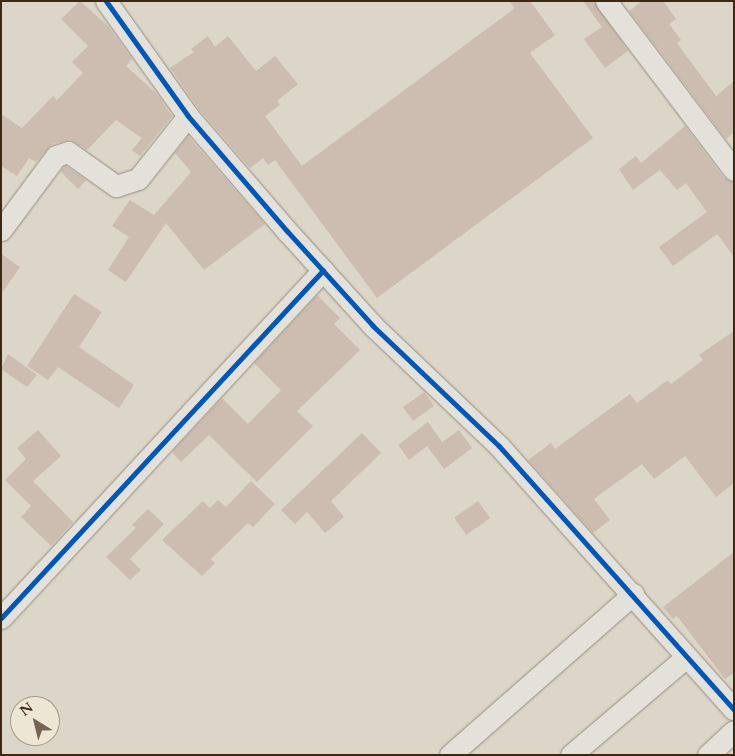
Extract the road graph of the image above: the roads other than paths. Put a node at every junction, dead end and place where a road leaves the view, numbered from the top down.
1 (106, 1) edge
2 (606, 1) edge
3 (188, 116) junction
4 (734, 170) edge
5 (1, 230) edge
6 (323, 270) junction
7 (633, 594) junction
8 (1, 618) edge
9 (686, 657) junction
10 (734, 710) edge
11 (734, 731) edge
12 (450, 755) edge
13 (571, 755) edge
14 (708, 755) edge

1 - 3 street
2 - 4 street
3 - 5 street
3 - 6 street
6 - 7 street
6 - 8 street
7 - 9 street
7 - 12 street
9 - 10 street
9 - 13 street
11 - 14 street

